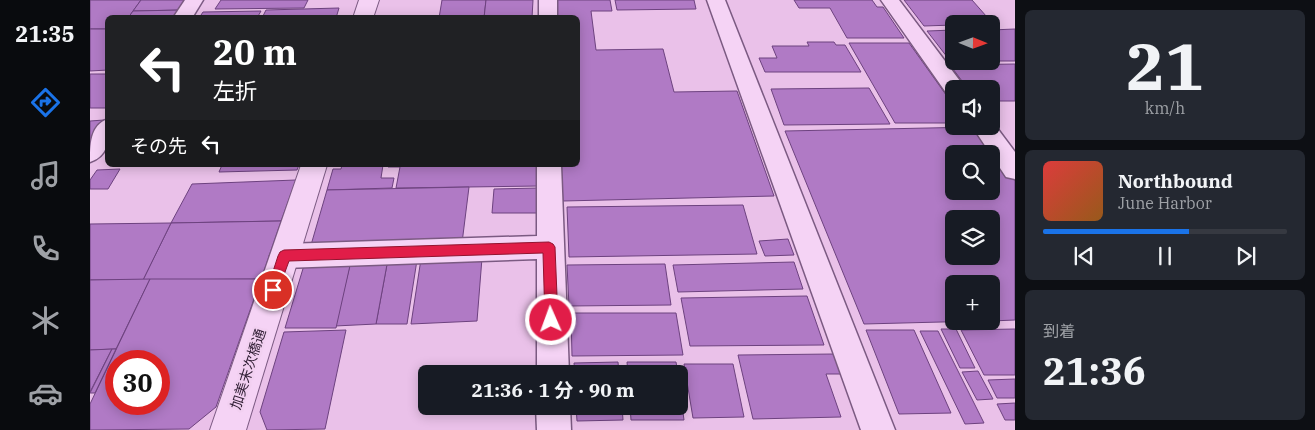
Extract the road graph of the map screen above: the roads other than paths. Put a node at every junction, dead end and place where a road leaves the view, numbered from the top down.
1 (194, 0) edge
2 (368, 0) edge
3 (548, 0) edge
4 (716, 0) edge
5 (890, 0) edge
6 (184, 15) edge
7 (364, 15) edge
8 (548, 15) edge
9 (948, 80) edge
10 (105, 131) edge
11 (989, 135) edge
12 (90, 153) edge
13 (313, 167) edge
14 (549, 167) edge
15 (1015, 170) edge
16 (549, 247) junction
17 (284, 256) junction
18 (552, 365) edge
19 (553, 415) edge
20 (228, 430) edge
21 (554, 430) edge
22 (878, 430) edge

1 - 6 street
2 - 7 street
3 - 8 street
4 - 22 street
5 - 9 street
10 - 12 street
11 - 15 street
13 - 17 street, 加美末次橋通
14 - 16 street
16 - 17 street
16 - 18 street
17 - 20 street, 加美末次橋通
19 - 21 street

